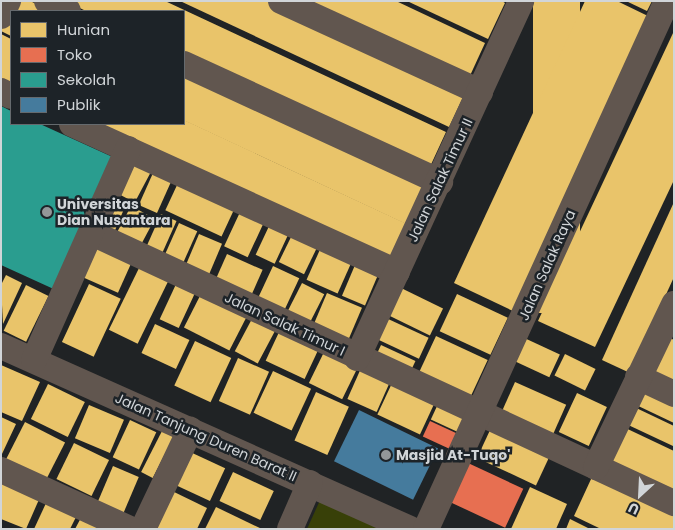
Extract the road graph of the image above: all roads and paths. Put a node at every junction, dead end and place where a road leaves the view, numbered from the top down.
1 (8, 1) edge
2 (46, 1) edge
3 (281, 1) edge
4 (667, 1) edge
5 (517, 3) edge
6 (66, 10) edge
7 (1, 16) edge
8 (185, 64) edge
9 (480, 92) junction
10 (74, 125) edge
11 (128, 149) junction
12 (440, 182) junction
13 (92, 233) junction
14 (397, 272) junction
15 (674, 304) edge
16 (1, 346) edge
17 (357, 358) junction
18 (34, 360) junction
19 (638, 378) junction
20 (674, 394) edge
21 (479, 413) junction
22 (190, 430) junction
23 (596, 467) junction
24 (1, 470) edge
25 (310, 483) junction
26 (674, 503) edge
27 (130, 529) edge
28 (143, 529) edge
29 (290, 529) edge
30 (410, 529) edge
31 (426, 529) edge

1 - 7 street
2 - 6 street
3 - 9 street
4 - 21 street, Jalan Salak Raya
5 - 9 street, Jalan Salak Timur II
8 - 12 street
9 - 12 street, Jalan Salak Timur II
10 - 11 street
11 - 13 street
11 - 14 street
12 - 14 street, Jalan Salak Timur II
13 - 17 street, Jalan Salak Timur I
13 - 18 street
14 - 17 street, Jalan Salak Timur II
15 - 19 street
16 - 18 street, Jalan Tanjung Duren Barat II
17 - 21 street, Jalan Salak Timur I
18 - 22 street, Jalan Tanjung Duren Barat II
19 - 20 street
19 - 23 street
21 - 23 street, Jalan Salak Timur I
21 - 31 street, Jalan Salak Raya
22 - 25 street, Jalan Tanjung Duren Barat II
22 - 28 street
23 - 26 street, Jalan Salak Timur I
24 - 27 street
25 - 29 street
25 - 30 street, Jalan Tanjung Duren Barat II

